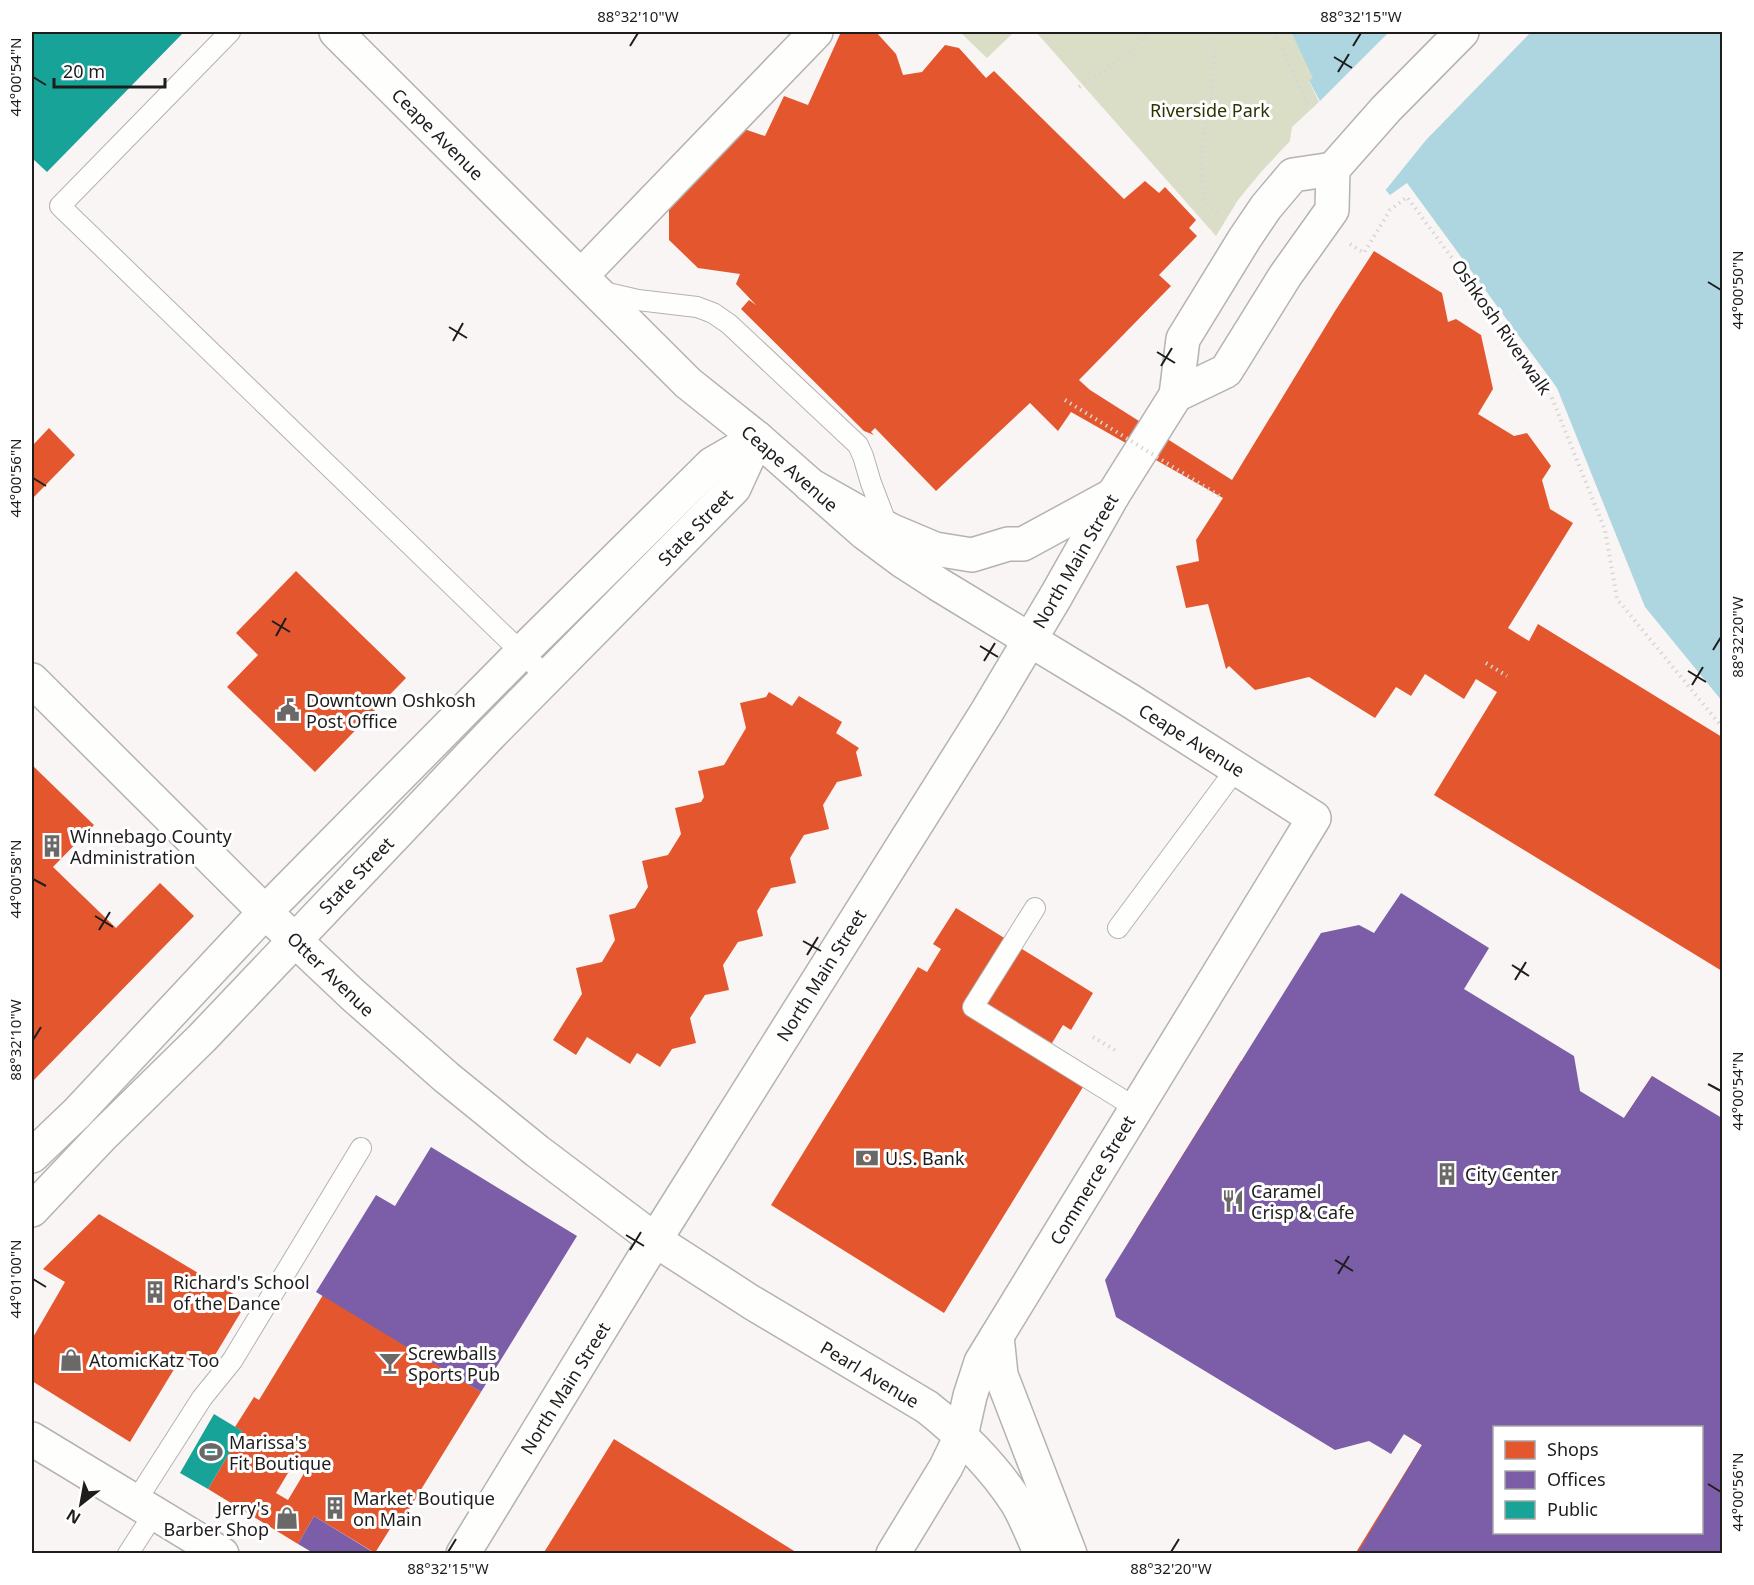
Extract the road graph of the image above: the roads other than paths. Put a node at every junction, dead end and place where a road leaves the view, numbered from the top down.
1 (230, 32) edge
2 (336, 32) edge
3 (816, 32) edge
4 (1462, 32) edge
5 (1333, 169) junction
6 (589, 283) junction
7 (1176, 395) junction
8 (757, 438) junction
9 (810, 485) junction
10 (1113, 495) junction
11 (890, 530) junction
12 (904, 562) junction
13 (1029, 640) junction
14 (522, 652) junction
15 (547, 677) junction
16 (32, 680) edge
17 (1236, 769) junction
18 (1314, 818) joint
19 (1035, 908) dead end
20 (265, 912) junction
21 (1118, 928) dead end
22 (295, 939) junction
23 (1136, 1108) junction
24 (361, 1148) dead end
25 (32, 1156) edge
26 (32, 1210) edge
27 (655, 1240) junction
28 (997, 1336) junction
29 (961, 1436) junction
30 (32, 1438) edge
31 (145, 1506) junction
32 (128, 1554) edge
33 (222, 1554) edge
34 (463, 1554) edge
35 (893, 1554) edge
36 (1041, 1554) edge
37 (1070, 1554) edge

1 - 14 lane
2 - 6 street, Ceape Avenue
3 - 6 street
4 - 5 street
5 - 7 street
5 - 7 street, North Main Street
6 - 8 street, Ceape Avenue
6 - 11 lane
7 - 10 street, North Main Street
8 - 9 street, Ceape Avenue
8 - 14 street, State Street
8 - 15 street, State Street
9 - 11 street
9 - 12 street, Ceape Avenue
10 - 11 street
10 - 13 street, North Main Street
11 - 12 lane
12 - 13 street, Ceape Avenue
13 - 17 street, Ceape Avenue
13 - 27 street, North Main Street
14 - 15 lane
14 - 20 street, State Street
15 - 22 street, State Street
16 - 20 street, Otter Avenue
17 - 18 street, Ceape Avenue
17 - 21 lane
18 - 23 street, Commerce Street
19 - 23 lane
20 - 22 street, Otter Avenue
20 - 25 street, State Street
22 - 26 street, State Street
22 - 27 street, Otter Avenue
23 - 28 street, Commerce Street
24 - 31 lane
27 - 29 street, Pearl Avenue
27 - 34 street, North Main Street
28 - 29 street, Commerce Street
28 - 37 street
29 - 35 street, Commerce Street
29 - 36 street, Pearl Avenue
30 - 31 street
31 - 32 lane
31 - 33 street

